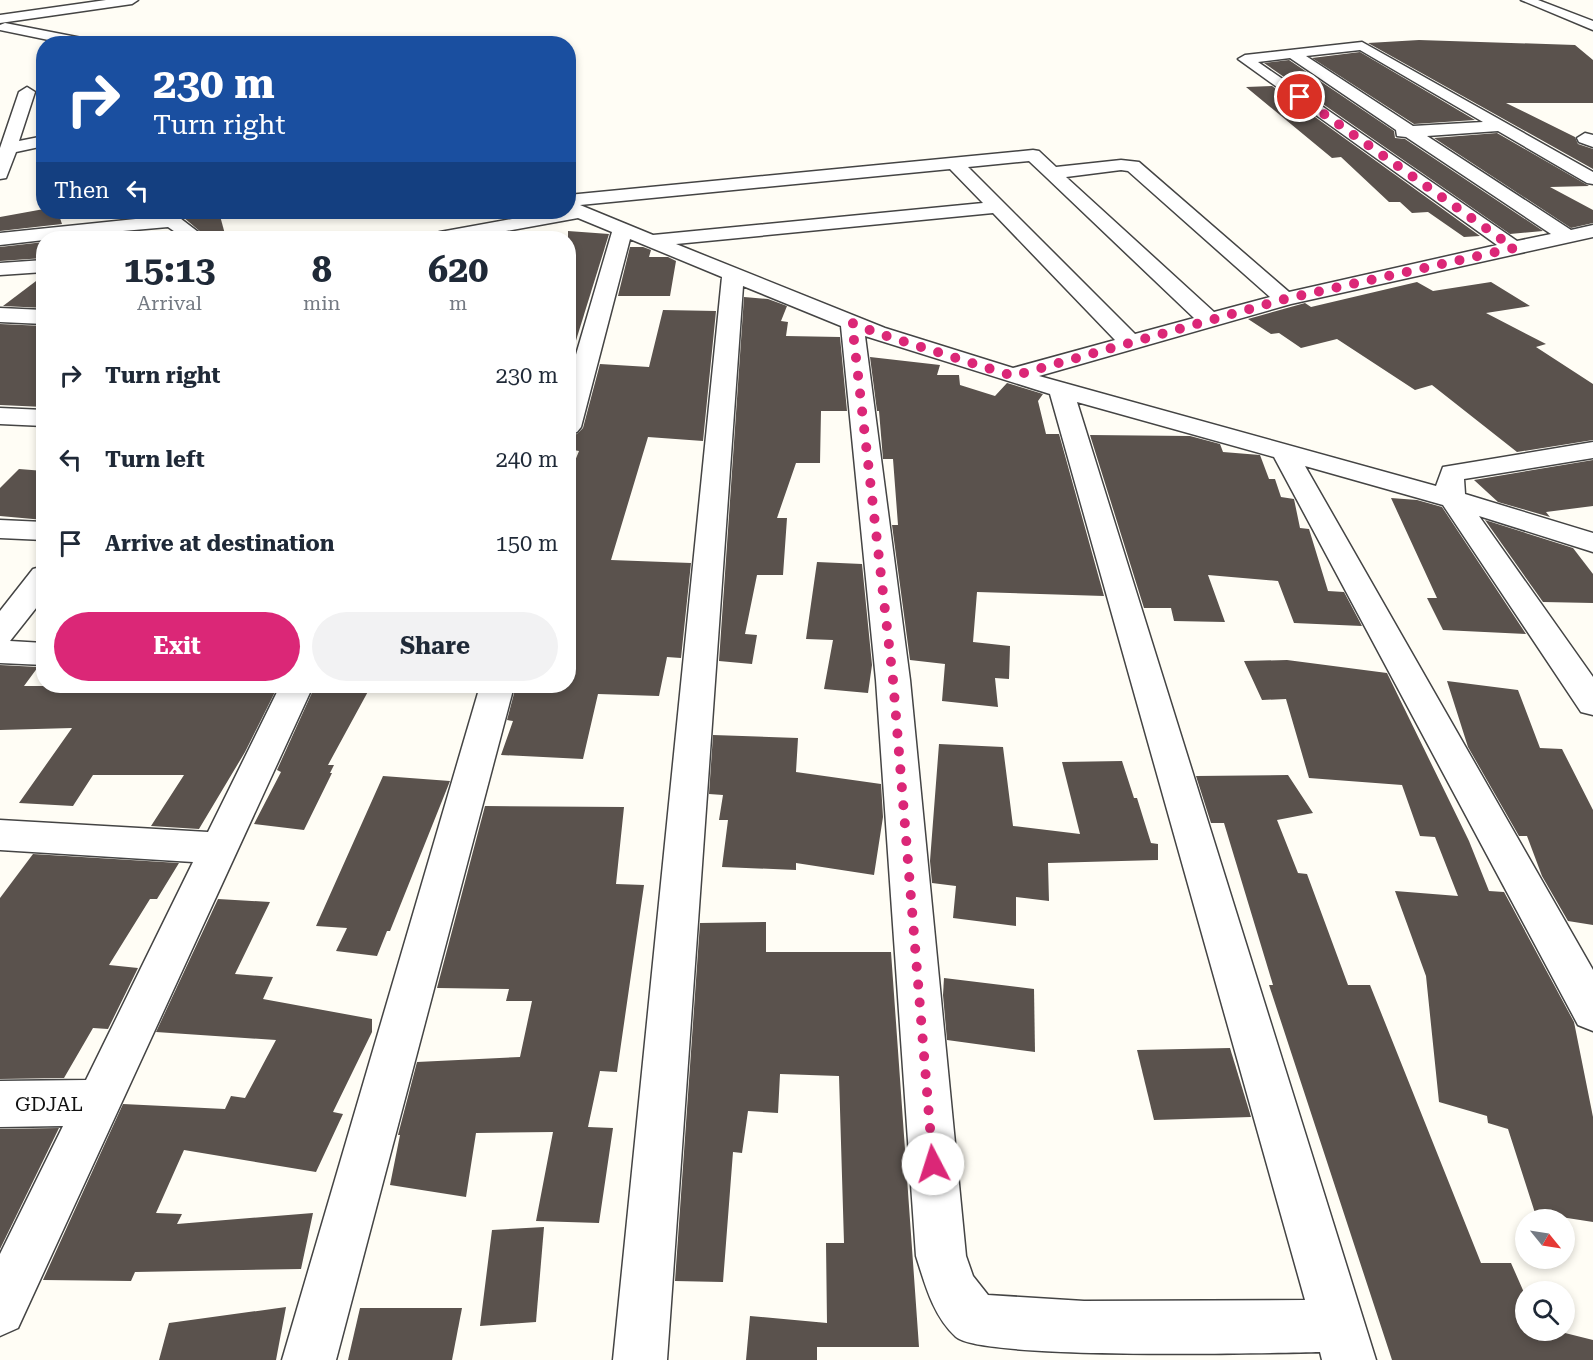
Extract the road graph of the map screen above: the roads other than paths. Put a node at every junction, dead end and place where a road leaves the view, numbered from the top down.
1 (132, 0) edge
2 (1527, 0) edge
3 (83, 4) edge
4 (0, 19) edge
5 (0, 26) edge
6 (1593, 26) edge
7 (51, 36) edge
8 (1293, 54) junction
9 (35, 91) edge
10 (9, 94) dead end
11 (1503, 126) junction
12 (1411, 132) junction
13 (1354, 135) junction
14 (1593, 138) edge
15 (1593, 142) edge
16 (36, 143) edge
17 (10, 148) junction
18 (954, 163) junction
19 (1052, 173) junction
20 (0, 174) edge
21 (1593, 179) edge
22 (576, 206) edge
23 (998, 207) junction
24 (576, 208) edge
25 (144, 219) edge
26 (170, 219) edge
27 (539, 219) edge
28 (623, 229) junction
29 (58, 231) edge
30 (186, 231) edge
31 (509, 231) edge
32 (1593, 231) edge
33 (36, 234) edge
34 (1568, 237) junction
35 (0, 239) edge
36 (652, 241) junction
37 (1514, 248) junction
38 (36, 267) edge
39 (0, 269) edge
40 (733, 275) junction
41 (1285, 299) junction
42 (0, 315) edge
43 (36, 317) edge
44 (1209, 320) junction
45 (852, 323) junction
46 (1125, 337) dead end
47 (1013, 376) junction
48 (1061, 389) junction
49 (576, 398) edge
50 (0, 416) edge
51 (36, 418) edge
52 (1593, 450) edge
53 (1285, 453) junction
54 (1453, 499) junction
55 (0, 529) edge
56 (36, 531) edge
57 (1593, 543) edge
58 (36, 586) edge
59 (0, 633) edge
60 (0, 652) edge
61 (36, 654) edge
62 (293, 693) edge
63 (495, 693) edge
64 (1593, 703) edge
65 (0, 835) edge
66 (218, 848) junction
67 (1593, 1011) edge
68 (98, 1103) junction
69 (0, 1104) edge
70 (0, 1310) edge
71 (1344, 1343) edge
72 (309, 1360) edge
73 (640, 1360) edge

1 - 3 street
2 - 6 street
3 - 4 street
5 - 7 street
8 - 11 street
8 - 12 street
8 - 13 street
9 - 10 street
9 - 17 street
11 - 12 street
11 - 21 street
12 - 13 street
12 - 34 street
13 - 37 street
14 - 15 street
16 - 17 street
17 - 20 street
18 - 19 street
18 - 22 street
18 - 23 street
19 - 41 street
19 - 44 street
23 - 36 street
23 - 46 street
24 - 28 street
25 - 29 street
26 - 30 street
27 - 31 street
28 - 36 street
28 - 49 street
32 - 34 street
33 - 35 street
34 - 37 street
36 - 40 street
37 - 41 street
38 - 39 street
40 - 45 street
40 - 73 street
41 - 44 street
42 - 43 street
44 - 47 street
45 - 47 street
45 - 71 street
47 - 48 street
48 - 53 street
48 - 71 street
50 - 51 street
52 - 54 street
53 - 54 street
53 - 67 street
54 - 57 street
54 - 64 street
55 - 56 street
58 - 59 street
60 - 61 street
62 - 66 street
63 - 72 street
65 - 66 street
66 - 68 street
68 - 69 street, GDJAL
68 - 70 street

